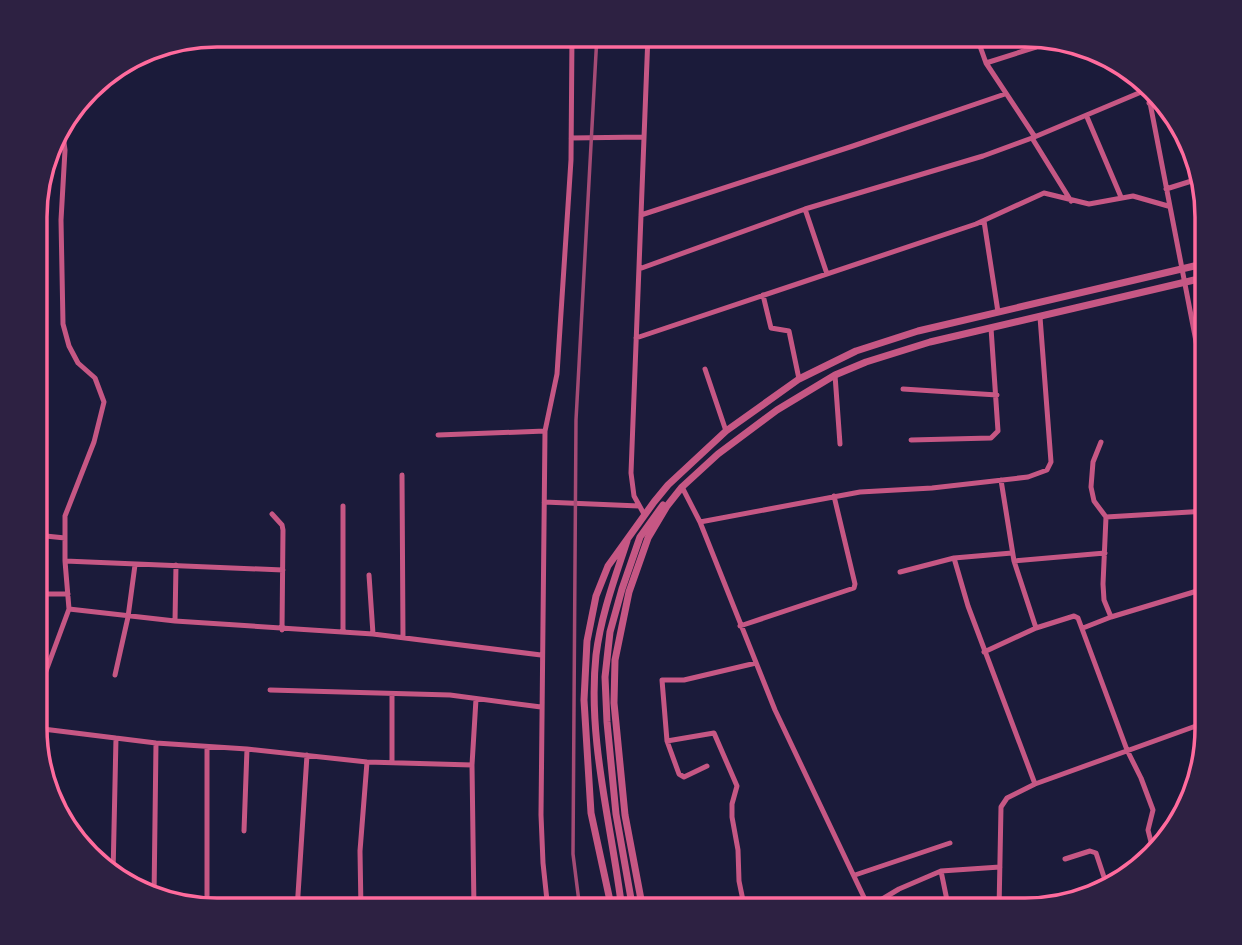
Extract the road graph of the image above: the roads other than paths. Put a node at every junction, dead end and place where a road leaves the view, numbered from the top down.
1 (572, 47) edge
2 (647, 48) edge
3 (981, 48) edge
4 (1033, 48) edge
5 (986, 63) junction
6 (1141, 93) edge
7 (1005, 94) junction
8 (1149, 103) edge
9 (1087, 117) junction
10 (643, 137) junction
11 (571, 138) junction
12 (1033, 138) junction
13 (64, 144) edge
14 (1190, 181) edge
15 (1166, 189) junction
16 (1121, 197) junction
17 (1071, 201) junction
18 (1168, 206) junction
19 (806, 209) junction
20 (641, 215) junction
21 (984, 221) junction
22 (1195, 266) edge
23 (639, 269) junction
24 (1181, 269) junction
25 (827, 274) junction
26 (1195, 280) edge
27 (1184, 283) junction
28 (763, 295) junction
29 (998, 312) junction
30 (1040, 317) junction
31 (991, 328) junction
32 (1195, 336) edge
33 (636, 338) junction
34 (705, 369) dead end
35 (835, 375) junction
36 (799, 379) junction
37 (903, 390) dead end
38 (997, 395) junction
39 (545, 431) junction
40 (726, 431) junction
41 (438, 435) dead end
42 (911, 440) dead end
43 (1101, 442) dead end
44 (840, 444) dead end
45 (402, 475) dead end
46 (1001, 480) junction
47 (682, 487) junction
48 (834, 496) junction
49 (544, 502) junction
50 (343, 506) dead end
51 (639, 506) junction
52 (1194, 512) edge
53 (272, 514) dead end
54 (644, 514) junction
55 (1106, 517) junction
56 (700, 522) junction
57 (630, 534) junction
58 (48, 536) edge
59 (65, 538) junction
60 (1012, 553) junction
61 (1105, 553) junction
62 (954, 558) junction
63 (65, 561) junction
64 (1014, 561) junction
65 (135, 565) junction
66 (176, 565) junction
67 (283, 569) junction
68 (900, 572) dead end
69 (369, 575) dead end
70 (1194, 592) edge
71 (48, 594) edge
72 (68, 594) junction
73 (69, 609) junction
74 (128, 617) junction
75 (1111, 617) junction
76 (175, 621) junction
77 (740, 626) junction
78 (1036, 628) junction
79 (1083, 628) junction
80 (282, 630) junction
81 (343, 632) junction
82 (373, 634) junction
83 (403, 637) junction
84 (984, 652) junction
85 (541, 655) junction
86 (756, 663) junction
87 (48, 664) edge
88 (115, 675) dead end
89 (270, 690) dead end
90 (392, 695) junction
91 (476, 699) junction
92 (541, 707) junction
93 (1194, 725) edge
94 (48, 731) edge
95 (116, 738) junction
96 (667, 741) junction
97 (156, 743) junction
98 (207, 748) junction
99 (247, 749) junction
100 (1127, 750) junction
101 (307, 755) junction
102 (367, 762) junction
103 (392, 762) junction
104 (472, 765) junction
105 (707, 766) dead end
106 (1035, 784) junction
107 (244, 831) dead end
108 (1151, 842) edge
109 (950, 843) dead end
110 (1065, 859) dead end
111 (113, 862) edge
112 (1000, 867) junction
113 (941, 871) junction
114 (855, 875) junction
115 (1104, 878) edge
116 (154, 886) edge
117 (207, 897) edge
118 (298, 897) edge
119 (361, 897) edge
120 (474, 897) edge
121 (547, 897) edge
122 (609, 897) edge
123 (620, 898) edge
124 (631, 898) edge
125 (641, 898) edge
126 (742, 898) edge
127 (864, 898) edge
128 (886, 898) edge
129 (947, 898) edge
130 (999, 898) edge

1 - 11 street
2 - 10 street
3 - 5 street
4 - 5 street
5 - 7 street
6 - 9 street
7 - 12 street
7 - 20 street
8 - 15 street
9 - 12 street
9 - 16 street
10 - 11 street
10 - 20 street
11 - 39 street
12 - 17 street
12 - 19 street
13 - 59 street
14 - 15 street
15 - 18 street
16 - 17 street
16 - 18 street
17 - 21 street
18 - 24 street
19 - 23 street
19 - 25 street
20 - 23 street
21 - 25 street
21 - 29 street
22 - 24 street
23 - 33 street
24 - 27 street
24 - 29 street
25 - 28 street
26 - 27 street
27 - 30 street
27 - 32 street
28 - 33 street
28 - 36 street
29 - 36 street
30 - 31 street
30 - 46 street
31 - 35 street
31 - 38 street
33 - 51 street
34 - 40 street
35 - 44 street
35 - 47 street
36 - 40 street
37 - 38 street
38 - 42 street
39 - 41 street
39 - 49 street
40 - 54 street
43 - 55 street
45 - 83 street
46 - 48 street
46 - 60 street
47 - 56 street
47 - 124 street
47 - 125 street
48 - 56 street
48 - 77 street
49 - 51 street
49 - 85 street
50 - 81 street
51 - 54 street
52 - 55 street
53 - 67 street
54 - 57 street
55 - 61 street
56 - 77 street
57 - 122 street
57 - 123 street
58 - 59 street
59 - 63 street
60 - 62 street
60 - 64 street
61 - 64 street
61 - 75 street
62 - 68 street
62 - 84 street
63 - 65 street
63 - 72 street
64 - 78 street
65 - 66 street
65 - 74 street
66 - 67 street
66 - 76 street
67 - 80 street
69 - 82 street
70 - 75 street
71 - 72 street
72 - 73 street
73 - 74 street
73 - 87 street
74 - 76 street
74 - 88 street
75 - 79 street
76 - 80 street
77 - 86 street
78 - 79 street
78 - 84 street
79 - 100 street
80 - 81 street
81 - 82 street
82 - 83 street
83 - 85 street
84 - 106 street
85 - 92 street
86 - 96 street
86 - 114 street
89 - 90 street
90 - 91 street
90 - 103 street
91 - 92 street
91 - 104 street
92 - 121 street
93 - 100 street
94 - 95 street
95 - 97 street
95 - 111 street
96 - 105 street
96 - 126 street
97 - 98 street
97 - 116 street
98 - 99 street
98 - 117 street
99 - 101 street
99 - 107 street
100 - 106 street
100 - 108 street
101 - 102 street
101 - 118 street
102 - 103 street
102 - 119 street
103 - 104 street
104 - 120 street
106 - 112 street
109 - 114 street
110 - 115 street
112 - 113 street
112 - 130 street
113 - 128 street
113 - 129 street
114 - 127 street

